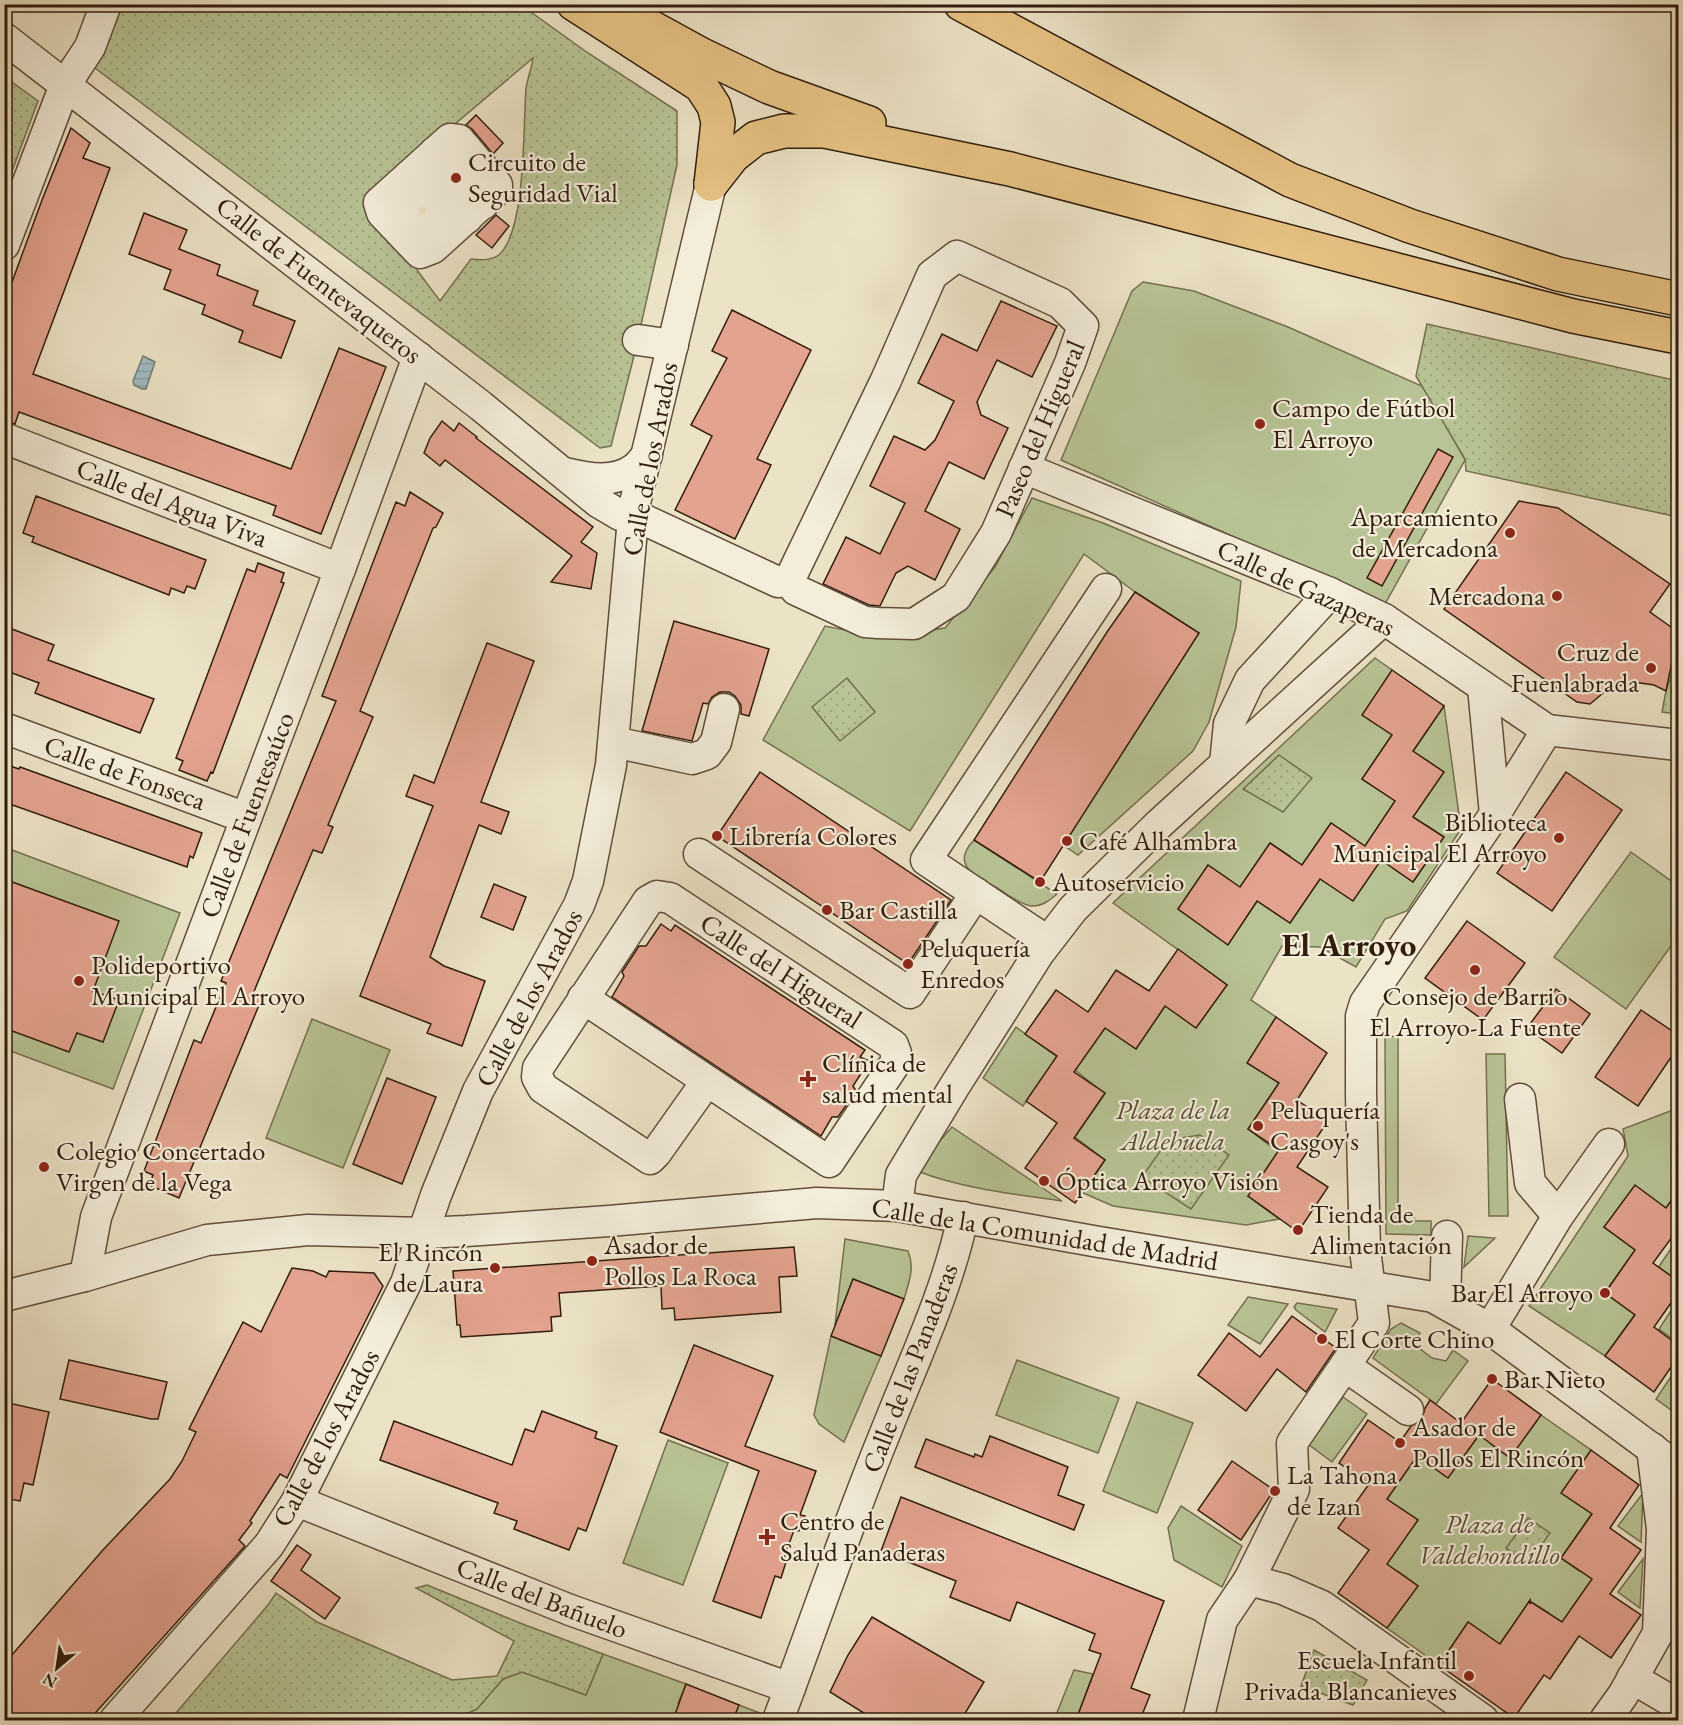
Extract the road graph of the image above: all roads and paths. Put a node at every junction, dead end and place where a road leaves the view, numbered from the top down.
1 (106, 4) edge
2 (574, 4) edge
3 (609, 4) edge
4 (961, 4) edge
5 (4, 38) edge
6 (65, 85) junction
7 (1010, 169) junction
8 (711, 184) junction
9 (4, 245) edge
10 (1678, 299) edge
11 (1678, 337) edge
12 (638, 340) dead end
13 (673, 345) junction
14 (418, 357) junction
15 (4, 438) edge
16 (646, 455) junction
17 (1024, 468) junction
18 (565, 473) junction
19 (634, 515) junction
20 (340, 569) junction
21 (789, 581) junction
22 (1106, 589) dead end
23 (1330, 593) junction
24 (1384, 619) junction
25 (1483, 687) junction
26 (724, 710) dead end
27 (4, 728) edge
28 (1547, 730) junction
29 (614, 742) junction
30 (1678, 745) edge
31 (1225, 764) junction
32 (1495, 814) junction
33 (246, 818) junction
34 (699, 854) dead end
35 (976, 893) junction
36 (1047, 940) junction
37 (582, 998) junction
38 (707, 1081) junction
39 (1520, 1099) dead end
40 (1609, 1144) dead end
41 (829, 1162) junction
42 (817, 1203) junction
43 (897, 1206) junction
44 (1558, 1216) junction
45 (963, 1217) junction
46 (423, 1233) junction
47 (1447, 1236) dead end
48 (85, 1276) junction
49 (1370, 1287) junction
50 (4, 1296) edge
51 (1445, 1303) junction
52 (1490, 1329) junction
53 (1345, 1366) junction
54 (1408, 1410) dead end
55 (1652, 1448) junction
56 (1678, 1468) edge
57 (297, 1501) junction
58 (1670, 1519) edge
59 (1249, 1580) junction
60 (1632, 1678) junction
61 (790, 1688) junction
62 (1678, 1705) edge
63 (116, 1720) edge
64 (778, 1720) edge
65 (1198, 1720) edge
66 (1483, 1720) edge
67 (1608, 1720) edge

1 - 6 street
2 - 8 highway
3 - 7 highway
4 - 10 highway
5 - 6 street, Calle de Fuentevaqueros
6 - 9 street
6 - 14 street, Calle de Fuentevaqueros
7 - 8 highway
7 - 11 highway
8 - 13 street, Calle de los Arados
12 - 13 street
13 - 16 street, Calle de los Arados
14 - 18 street, Calle de Fuentevaqueros
14 - 20 street, Calle de Fuentesaúco
15 - 20 street, Calle del Agua Viva
16 - 18 street
16 - 19 street, Calle de los Arados
17 - 21 street, Paseo del Higueral
17 - 21 street, Paseo del Higueral
17 - 23 street, Calle de Gazaperas
18 - 19 street, Calle de Fuentevaqueros
19 - 21 street, Paseo del Higueral
19 - 29 street, Calle de los Arados
20 - 33 street, Calle de Fuentesaúco
22 - 35 street
23 - 24 street, Calle de Gazaperas
23 - 31 street
24 - 25 street, Calle de Gazaperas
24 - 31 street
25 - 28 street, Calle de Gazaperas
25 - 32 street
26 - 29 street
27 - 33 street, Calle de Fonseca
28 - 30 street, Calle de Gazaperas
28 - 32 street
29 - 46 street, Calle de los Arados
31 - 36 street
32 - 49 street
33 - 48 street, Calle de Fuentesaúco
34 - 35 street
35 - 36 street
36 - 43 street
37 - 38 street
37 - 38 street
37 - 41 street, Calle del Higueral
38 - 41 street
39 - 44 street
40 - 44 street
41 - 42 street
42 - 43 street, Calle de la Comunidad de Madrid
42 - 46 street, Calle de la Comunidad de Madrid
43 - 45 street, Calle de la Comunidad de Madrid
44 - 52 street
45 - 49 street, Calle de la Comunidad de Madrid
45 - 61 street, Calle de las Panaderas
46 - 48 street, Calle de la Comunidad de Madrid
46 - 57 street, Calle de los Arados
47 - 51 street
48 - 50 street, Calle de la Comunidad de Madrid
49 - 51 street, Calle de la Comunidad de Madrid
49 - 53 street
51 - 52 street, Calle de la Comunidad de Madrid
52 - 55 street, Calle de la Comunidad de Madrid
53 - 54 street
53 - 59 street
55 - 56 street, Calle de la Comunidad de Madrid
55 - 58 street
57 - 61 street, Calle del Bañuelo
57 - 63 street, Calle de los Arados
58 - 60 street
59 - 65 street
59 - 66 street
60 - 62 street
60 - 67 street
61 - 64 street, Calle de las Panaderas

